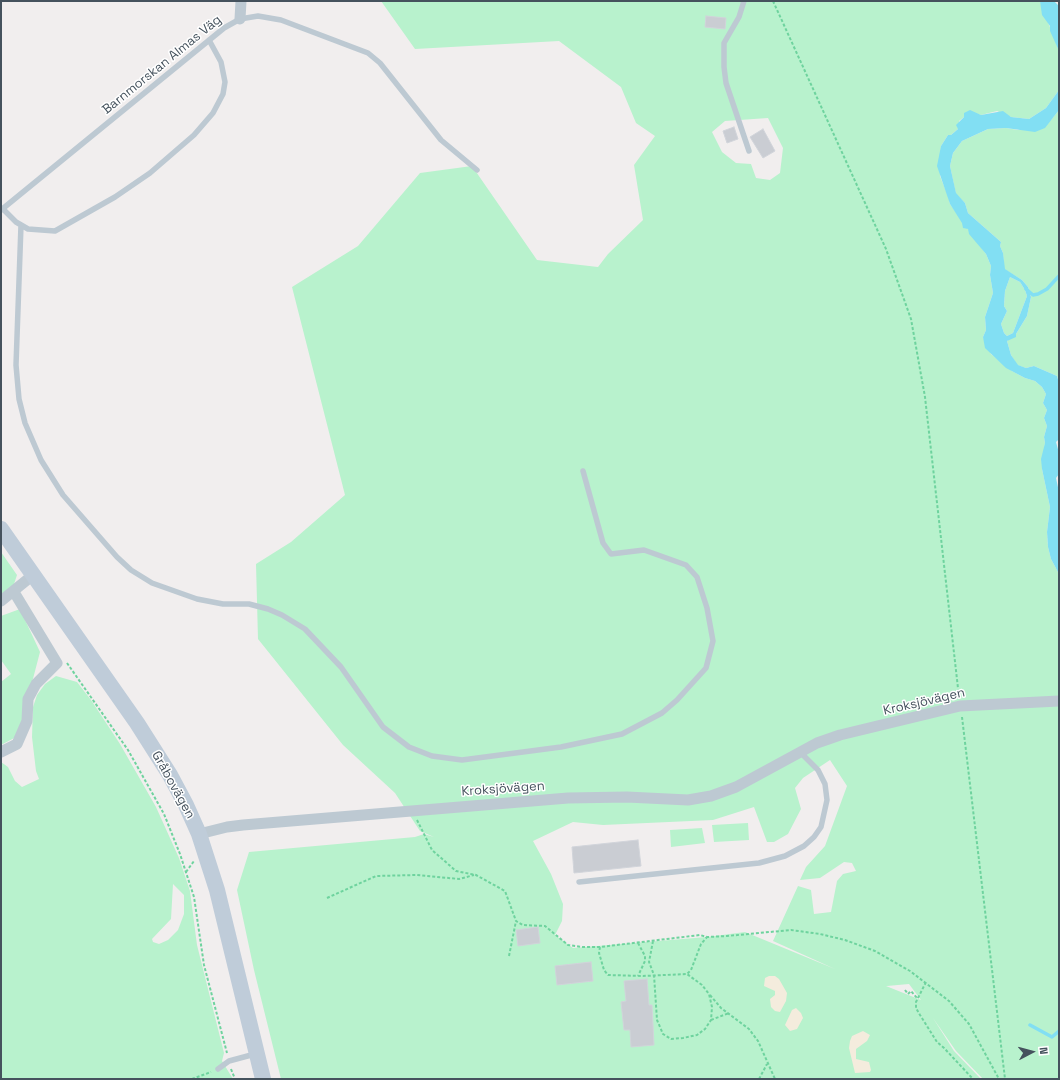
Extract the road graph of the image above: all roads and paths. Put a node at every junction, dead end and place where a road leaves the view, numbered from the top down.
1 (241, 1) edge
2 (744, 1) edge
3 (773, 1) edge
4 (240, 19) junction
5 (209, 40) junction
6 (749, 151) dead end
7 (477, 170) dead end
8 (2, 210) edge
9 (21, 225) junction
10 (583, 471) dead end
11 (1, 529) edge
12 (33, 575) junction
13 (14, 592) junction
14 (1, 601) edge
15 (64, 658) dead end
16 (1059, 701) edge
17 (960, 706) junction
18 (1, 752) edge
19 (800, 752) junction
20 (412, 810) junction
21 (199, 834) junction
22 (476, 875) junction
23 (579, 882) dead end
24 (327, 898) dead end
25 (516, 921) junction
26 (707, 937) junction
27 (653, 941) junction
28 (638, 943) junction
29 (600, 946) junction
30 (509, 956) dead end
31 (687, 974) junction
32 (638, 976) junction
33 (654, 976) junction
34 (926, 982) junction
35 (905, 990) dead end
36 (709, 994) junction
37 (917, 998) junction
38 (729, 1013) junction
39 (711, 1020) junction
40 (257, 1053) junction
41 (229, 1061) junction
42 (767, 1063) junction
43 (218, 1069) joint
44 (192, 1079) edge
45 (263, 1079) edge
46 (759, 1079) edge
47 (775, 1079) edge
48 (973, 1079) edge
49 (999, 1079) edge
50 (1005, 1079) edge

1 - 4 street
2 - 6 lane
3 - 17 path
4 - 5 lane, Barnmorskan Almas Väg
4 - 7 lane, Barnmorskan Almas Väg
5 - 8 lane, Barnmorskan Almas Väg
5 - 9 lane
8 - 9 lane
9 - 10 lane
11 - 12 main road, Gråbovägen
12 - 13 street
12 - 21 main road, Gråbovägen
13 - 14 street
13 - 18 street
15 - 41 path
16 - 17 street, Kroksjövägen
17 - 19 street, Kroksjövägen
17 - 50 path
19 - 20 street, Kroksjövägen
19 - 23 lane
20 - 21 street, Kroksjövägen
20 - 22 path
21 - 40 main road, Gråbovägen
22 - 24 path
22 - 25 path
25 - 29 path
25 - 30 path
26 - 27 path
26 - 31 path
26 - 34 path
27 - 28 path
27 - 33 path
28 - 29 path
28 - 32 path
29 - 32 path
31 - 33 path
31 - 36 path
32 - 33 path
33 - 39 path
34 - 37 path
34 - 49 path
35 - 37 path
36 - 38 path
36 - 39 path
37 - 48 path
38 - 39 path
38 - 42 path
40 - 41 lane
40 - 45 main road, Gråbovägen
41 - 43 lane
42 - 46 path
42 - 47 path
43 - 44 path

